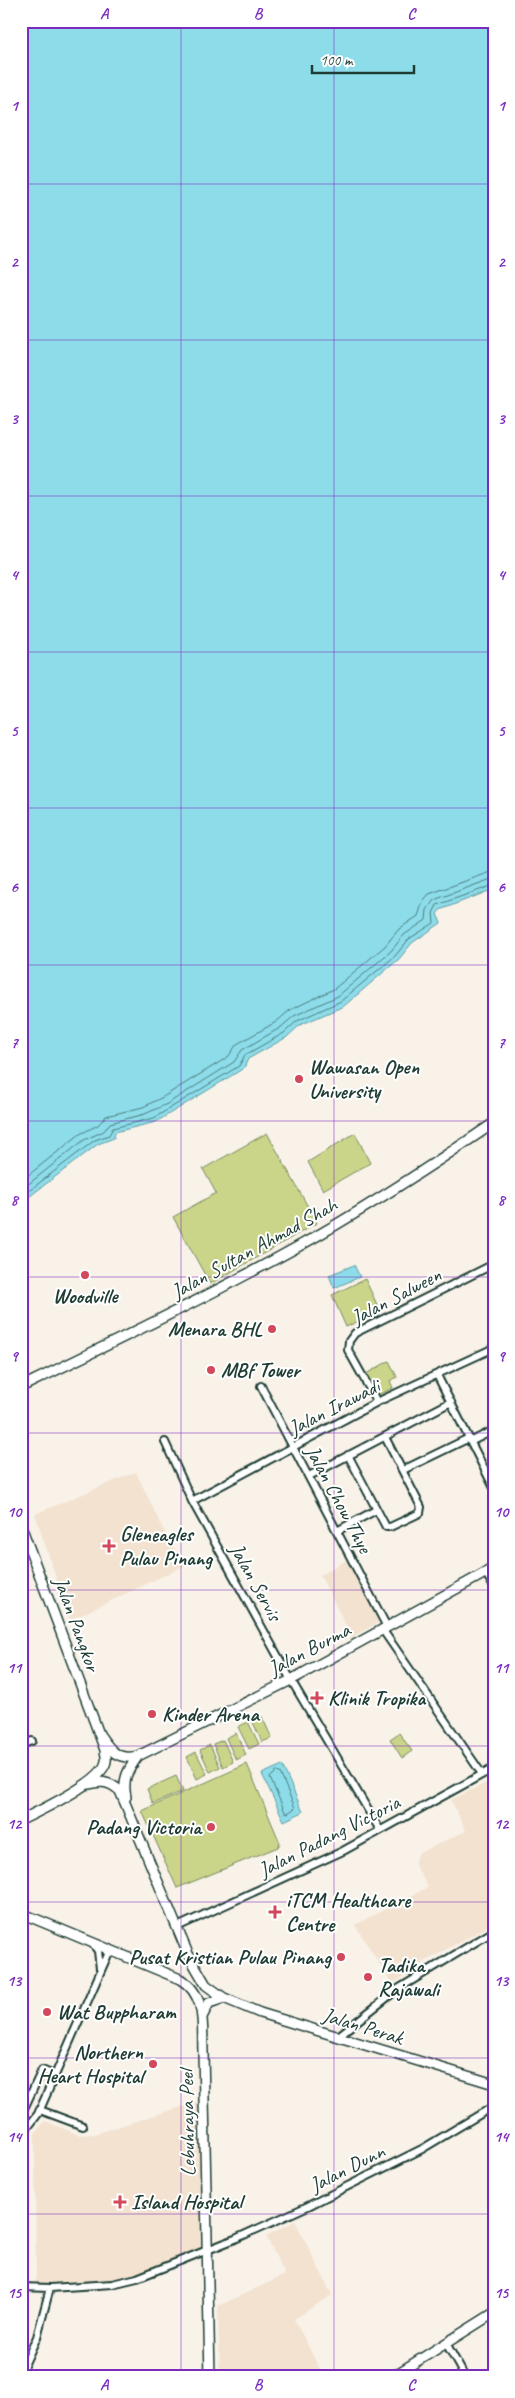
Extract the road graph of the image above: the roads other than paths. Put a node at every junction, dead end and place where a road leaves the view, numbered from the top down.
1 (494, 1123) edge
2 (494, 1264) edge
3 (494, 1348) edge
4 (437, 1375) junction
5 (261, 1386) dead end
6 (21, 1387) edge
7 (377, 1402) junction
8 (451, 1402) junction
9 (494, 1430) edge
10 (385, 1437) junction
11 (470, 1440) junction
12 (165, 1442) dead end
13 (293, 1446) junction
14 (348, 1456) junction
15 (403, 1470) junction
16 (309, 1476) junction
17 (494, 1488) edge
18 (192, 1501) junction
19 (376, 1510) junction
20 (21, 1526) edge
21 (337, 1531) junction
22 (489, 1570) edge
23 (494, 1587) edge
24 (385, 1628) junction
25 (291, 1680) junction
26 (99, 1734) junction
27 (32, 1741) dead end
28 (21, 1745) edge
29 (138, 1756) junction
30 (494, 1768) edge
31 (482, 1774) junction
32 (85, 1784) junction
33 (128, 1807) junction
34 (21, 1820) edge
35 (380, 1830) junction
36 (21, 1913) edge
37 (177, 1927) junction
38 (494, 1931) edge
39 (93, 1942) junction
40 (110, 1950) junction
41 (188, 1954) junction
42 (100, 1971) junction
43 (180, 1979) junction
44 (224, 1998) junction
45 (202, 2018) junction
46 (337, 2037) junction
47 (54, 2075) junction
48 (494, 2084) edge
49 (494, 2106) edge
50 (25, 2108) junction
51 (39, 2112) junction
52 (21, 2115) edge
53 (83, 2126) dead end
54 (21, 2136) edge
55 (209, 2250) junction
56 (21, 2287) edge
57 (50, 2288) junction
58 (494, 2312) edge
59 (446, 2343) junction
60 (21, 2372) edge
61 (210, 2377) edge
62 (392, 2377) edge
63 (465, 2377) edge

1 - 6 main road, Jalan Sultan Ahmad Shah
2 - 7 street, Jalan Salween
3 - 4 street, Jalan Irawadi
4 - 7 street, Jalan Irawadi
4 - 8 street
5 - 13 street, Jalan Chow Thye
7 - 13 street, Jalan Irawadi
8 - 10 street
8 - 11 street
9 - 11 street
10 - 14 street
10 - 15 street
11 - 15 street
11 - 17 street
12 - 18 street, Jalan Servis
13 - 16 street, Jalan Chow Thye
13 - 18 street, Jalan Irawadi
14 - 16 street
14 - 19 street
15 - 19 street
16 - 21 street, Jalan Chow Thye
18 - 25 street, Jalan Servis
19 - 21 street
20 - 26 main road, Jalan Pangkor
21 - 24 street, Jalan Chow Thye
22 - 23 street
22 - 24 main road, Jalan Burma
24 - 25 main road, Jalan Burma
24 - 31 street, Jalan Chow Thye
25 - 29 main road, Jalan Burma
25 - 35 street, Jalan Servis
26 - 29 main road, Jalan Pangkor
26 - 32 main road, Jalan Pangkor
27 - 28 street
29 - 33 main road
30 - 31 street, Jalan Padang Victoria
31 - 35 street, Jalan Padang Victoria
32 - 33 main road
32 - 34 main road
33 - 37 main road
35 - 37 street, Jalan Padang Victoria
36 - 39 main road
37 - 41 main road
38 - 46 street
39 - 40 main road
39 - 42 street
40 - 42 street
40 - 43 main road
41 - 43 main road
41 - 44 main road
42 - 47 street
43 - 45 main road, Lebuhraya Peel
44 - 45 main road
44 - 46 main road, Jalan Perak
45 - 55 main road, Lebuhraya Peel
46 - 48 main road, Jalan Perak
47 - 50 street
47 - 51 street
49 - 55 street, Jalan Dunn
50 - 51 street
50 - 52 street
51 - 53 street
51 - 54 street
55 - 57 street, Jalan Dunn
55 - 61 main road, Lebuhraya Peel
56 - 57 street, Jalan Dunn
57 - 60 street
58 - 59 main road
59 - 62 main road
59 - 63 street

